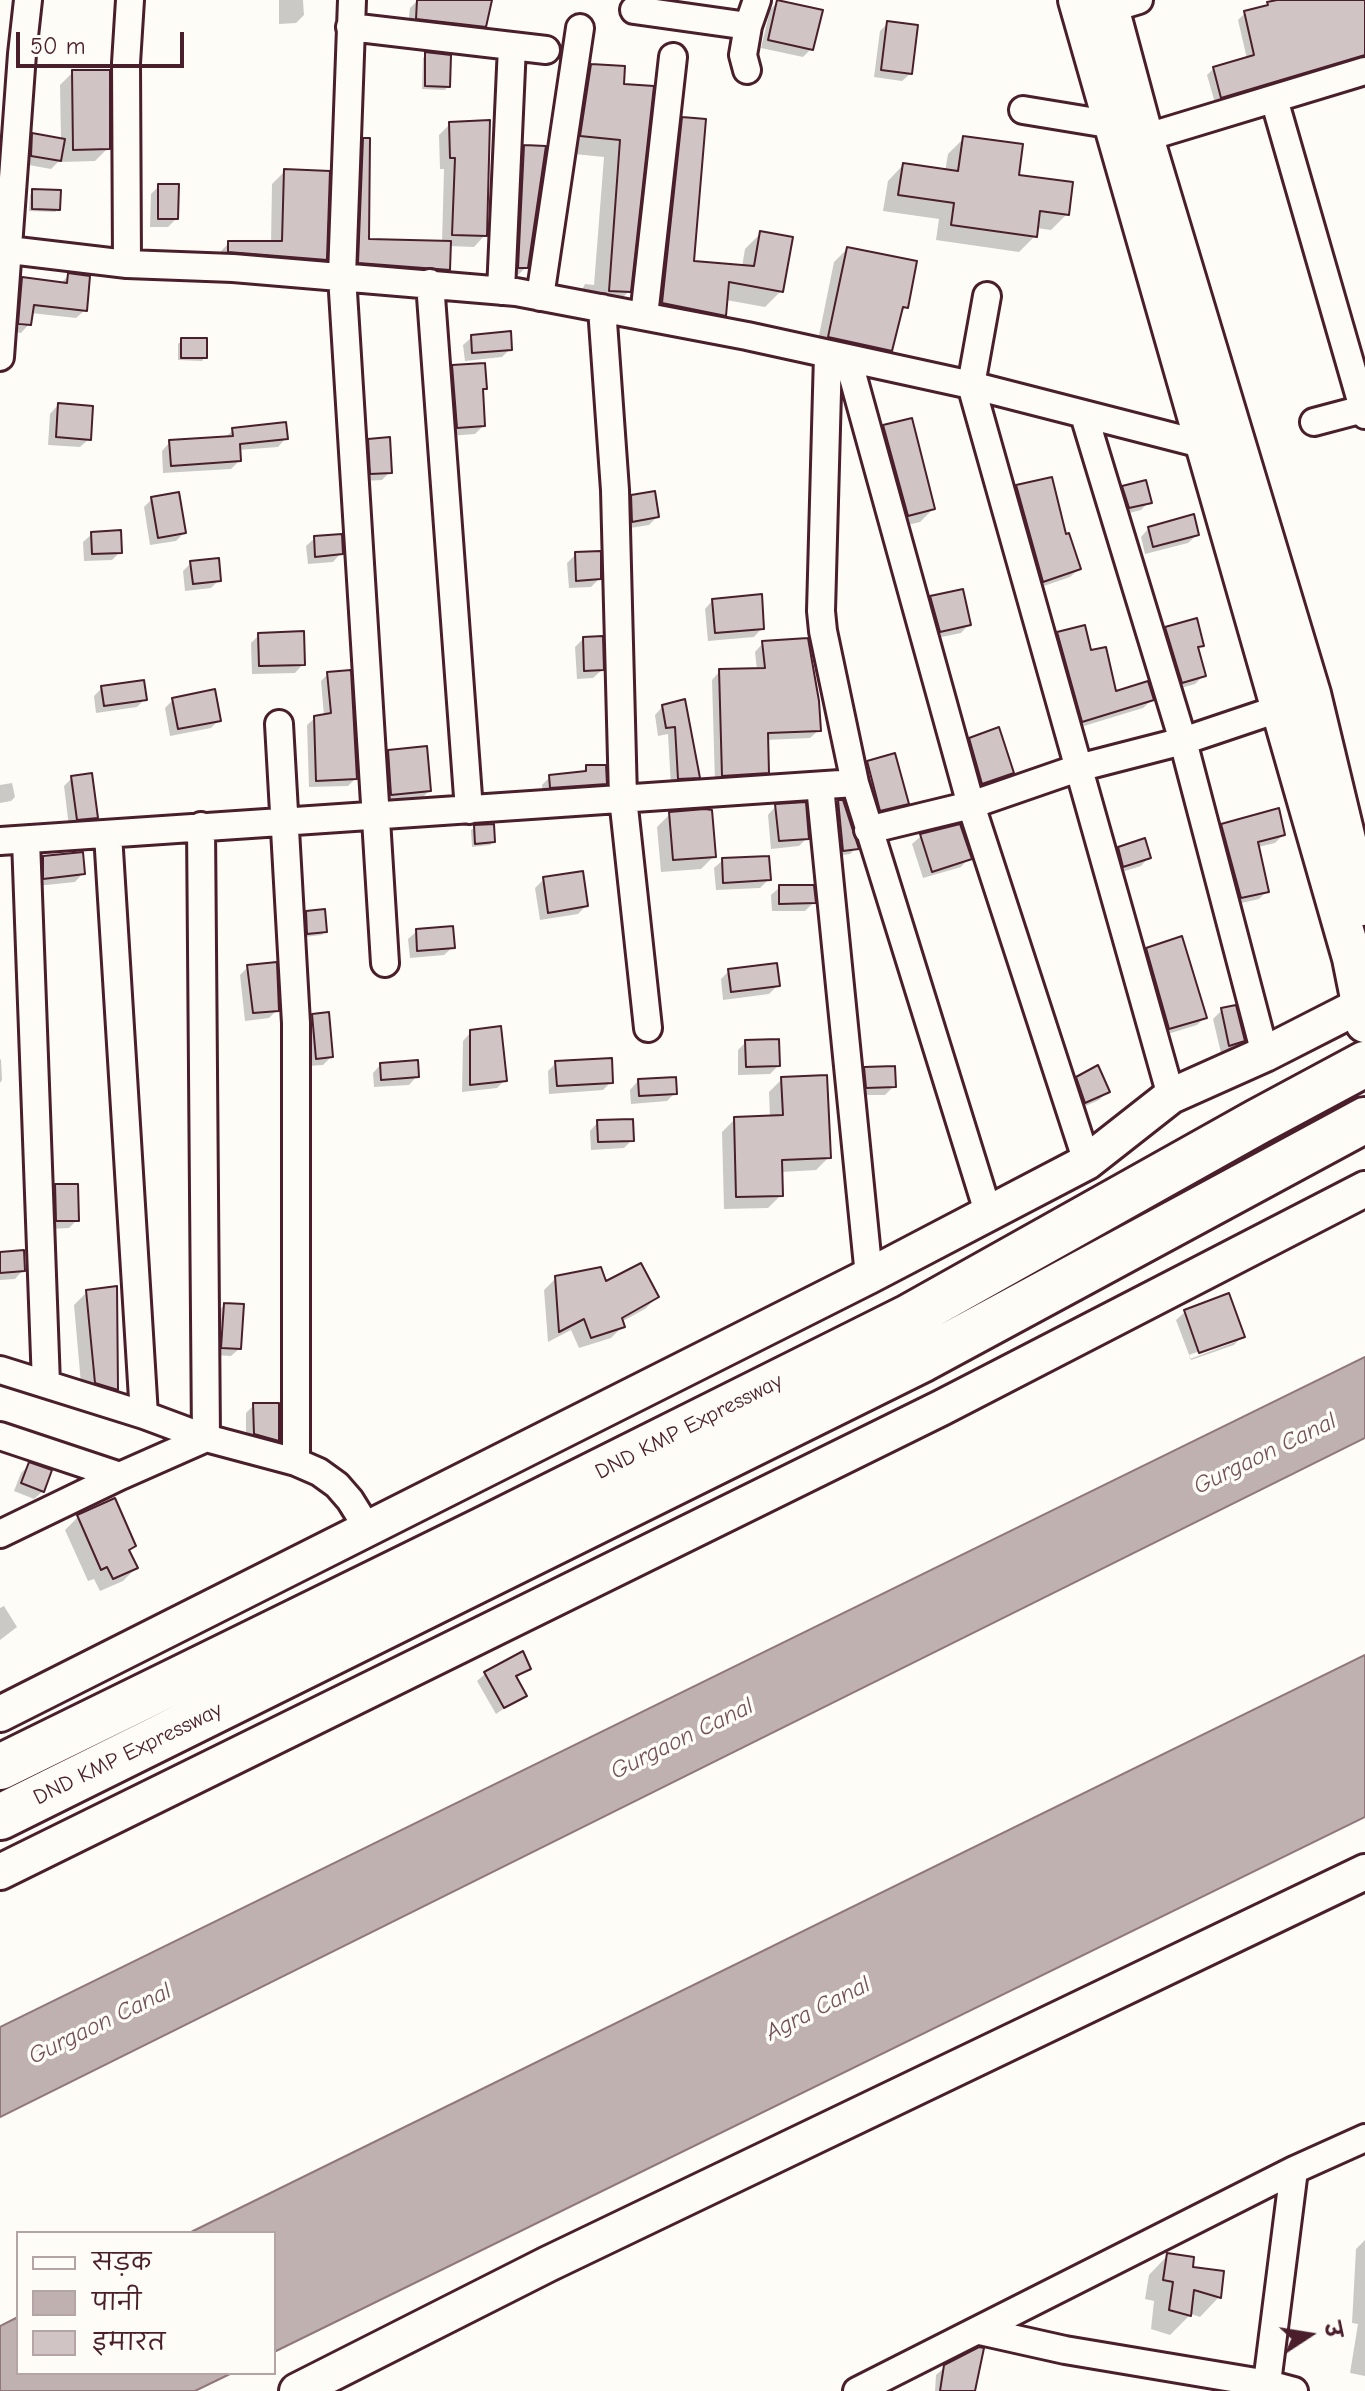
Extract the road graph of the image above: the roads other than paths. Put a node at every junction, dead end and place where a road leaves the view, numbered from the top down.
1 (28, 0) edge
2 (130, 0) edge
3 (352, 0) edge
4 (757, 0) edge
5 (1103, 5) edge
6 (634, 10) dead end
7 (748, 26) junction
8 (350, 27) junction
9 (580, 28) dead end
10 (512, 46) junction
11 (546, 50) dead end
12 (673, 57) dead end
13 (747, 70) dead end
14 (1365, 71) edge
15 (1274, 99) junction
16 (1023, 110) dead end
17 (1129, 131) junction
18 (4, 249) edge
19 (127, 264) junction
20 (342, 276) junction
21 (430, 283) junction
22 (501, 291) junction
23 (987, 296) dead end
24 (540, 297) junction
25 (602, 308) junction
26 (644, 316) junction
27 (1354, 336) edge
28 (0, 357) edge
29 (838, 357) junction
30 (971, 385) junction
31 (1364, 412) edge
32 (1084, 415) junction
33 (1314, 422) dead end
34 (1205, 445) junction
35 (1281, 708) junction
36 (279, 724) dead end
37 (1183, 741) junction
38 (1078, 768) junction
39 (855, 783) junction
40 (820, 786) junction
41 (623, 798) junction
42 (971, 805) junction
43 (469, 810) junction
44 (377, 816) junction
45 (285, 821) junction
46 (201, 826) junction
47 (868, 830) junction
48 (108, 834) junction
49 (13, 840) edge
50 (1365, 917) edge
51 (385, 963) dead end
52 (1364, 1010) edge
53 (648, 1028) dead end
54 (1265, 1054) junction
55 (1365, 1064) edge
56 (1171, 1096) junction
57 (1365, 1120) edge
58 (1087, 1162) junction
59 (1365, 1189) edge
60 (988, 1212) junction
61 (869, 1276) junction
62 (0, 1370) edge
63 (46, 1384) junction
64 (144, 1415) junction
65 (0, 1436) edge
66 (206, 1438) junction
67 (296, 1462) junction
68 (120, 1476) junction
69 (368, 1529) junction
70 (3, 1530) edge
71 (0, 1714) edge
72 (0, 1767) edge
73 (0, 1817) edge
74 (0, 1872) edge
75 (1365, 1872) edge
76 (1365, 2138) edge
77 (1294, 2170) junction
78 (980, 2331) junction
79 (1267, 2388) edge
80 (297, 2391) edge
81 (857, 2391) edge
82 (1294, 2391) edge

1 - 18 street
2 - 19 street
3 - 8 street
4 - 7 street
5 - 17 main road
6 - 7 street
7 - 13 street
8 - 10 street
8 - 20 street
9 - 24 street
10 - 11 street
10 - 22 street
12 - 26 street
14 - 15 street
15 - 17 street
15 - 27 street
16 - 17 street
17 - 34 main road
17 - 50 main road
18 - 19 street
18 - 28 street
19 - 20 street
20 - 21 street
20 - 44 street
21 - 22 street
21 - 43 street
22 - 24 street
23 - 30 street
24 - 25 street
25 - 26 street
25 - 41 street
26 - 29 street
27 - 31 street
29 - 30 street
29 - 39 street
29 - 42 street
30 - 32 street
30 - 38 street
31 - 33 street
32 - 34 street
32 - 37 street
34 - 35 main road
35 - 37 street
35 - 52 main road
36 - 45 street
37 - 38 street
37 - 54 street
38 - 42 street
38 - 56 street
39 - 40 street
39 - 47 street
40 - 41 street
40 - 61 street
41 - 43 street
41 - 53 street
42 - 47 street
42 - 58 street
43 - 44 street
44 - 45 street
44 - 51 street
45 - 46 street
45 - 67 street
46 - 48 street
46 - 66 street
47 - 60 street
48 - 49 street
48 - 64 street
49 - 63 street
52 - 54 street
54 - 56 street
55 - 72 highway, DND KMP Expressway
56 - 58 street
57 - 73 highway, DND KMP Expressway
58 - 60 street
59 - 74 street
60 - 61 street
61 - 69 street
62 - 63 street
63 - 64 street
64 - 66 street
65 - 68 street
66 - 67 street
66 - 68 street
67 - 69 street
68 - 70 street
69 - 71 street
75 - 80 street
76 - 77 street
77 - 78 street
77 - 79 street
78 - 79 street
78 - 81 street
79 - 82 street

